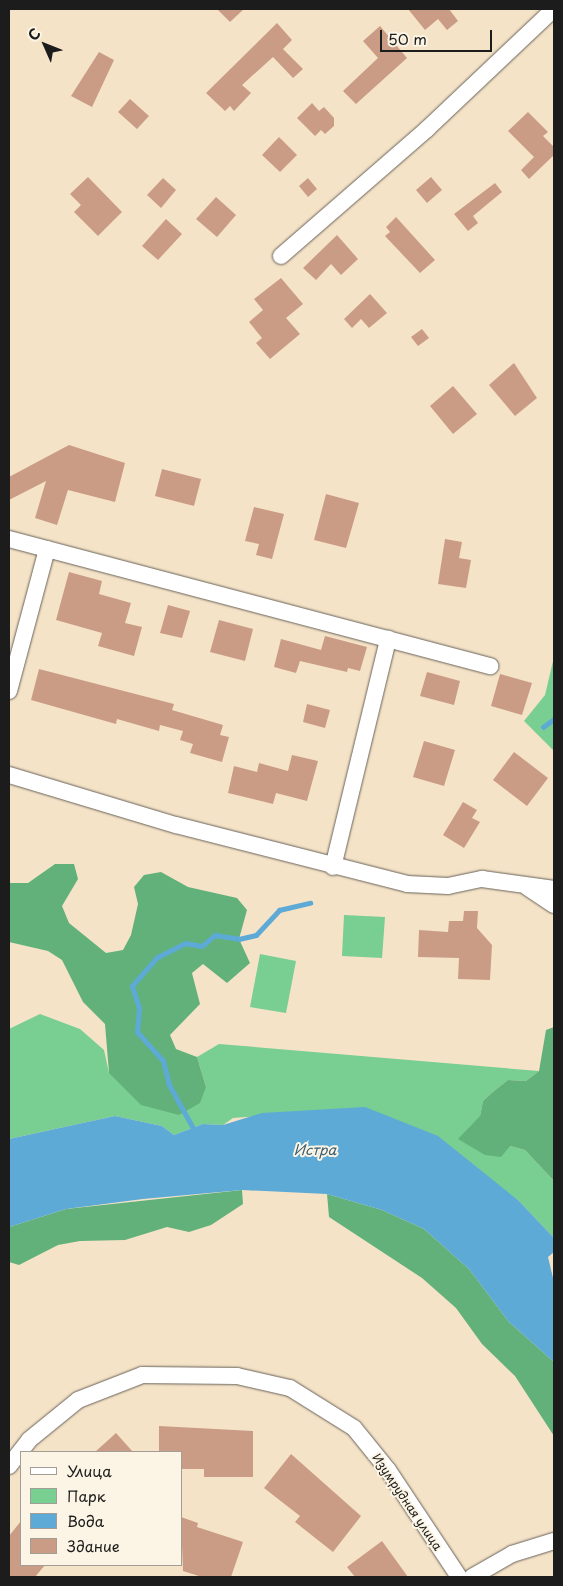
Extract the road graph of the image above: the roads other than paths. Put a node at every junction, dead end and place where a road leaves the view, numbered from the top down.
1 (554, 9) edge
2 (281, 256) dead end
3 (9, 538) edge
4 (46, 548) junction
5 (388, 639) junction
6 (491, 666) dead end
7 (9, 691) edge
8 (9, 775) edge
9 (333, 867) junction
10 (523, 884) junction
11 (554, 889) edge
12 (554, 905) edge
13 (21, 1451) edge
14 (20, 1452) edge
15 (9, 1466) edge
16 (554, 1541) edge
17 (459, 1577) edge
18 (472, 1577) edge

1 - 2 street
3 - 4 street
4 - 5 street
4 - 7 street
5 - 6 street
5 - 9 street
8 - 9 street
9 - 10 street
10 - 11 street
10 - 12 street
13 - 17 street, Изумрудная улица
14 - 15 street, Изумрудная улица
16 - 18 street

